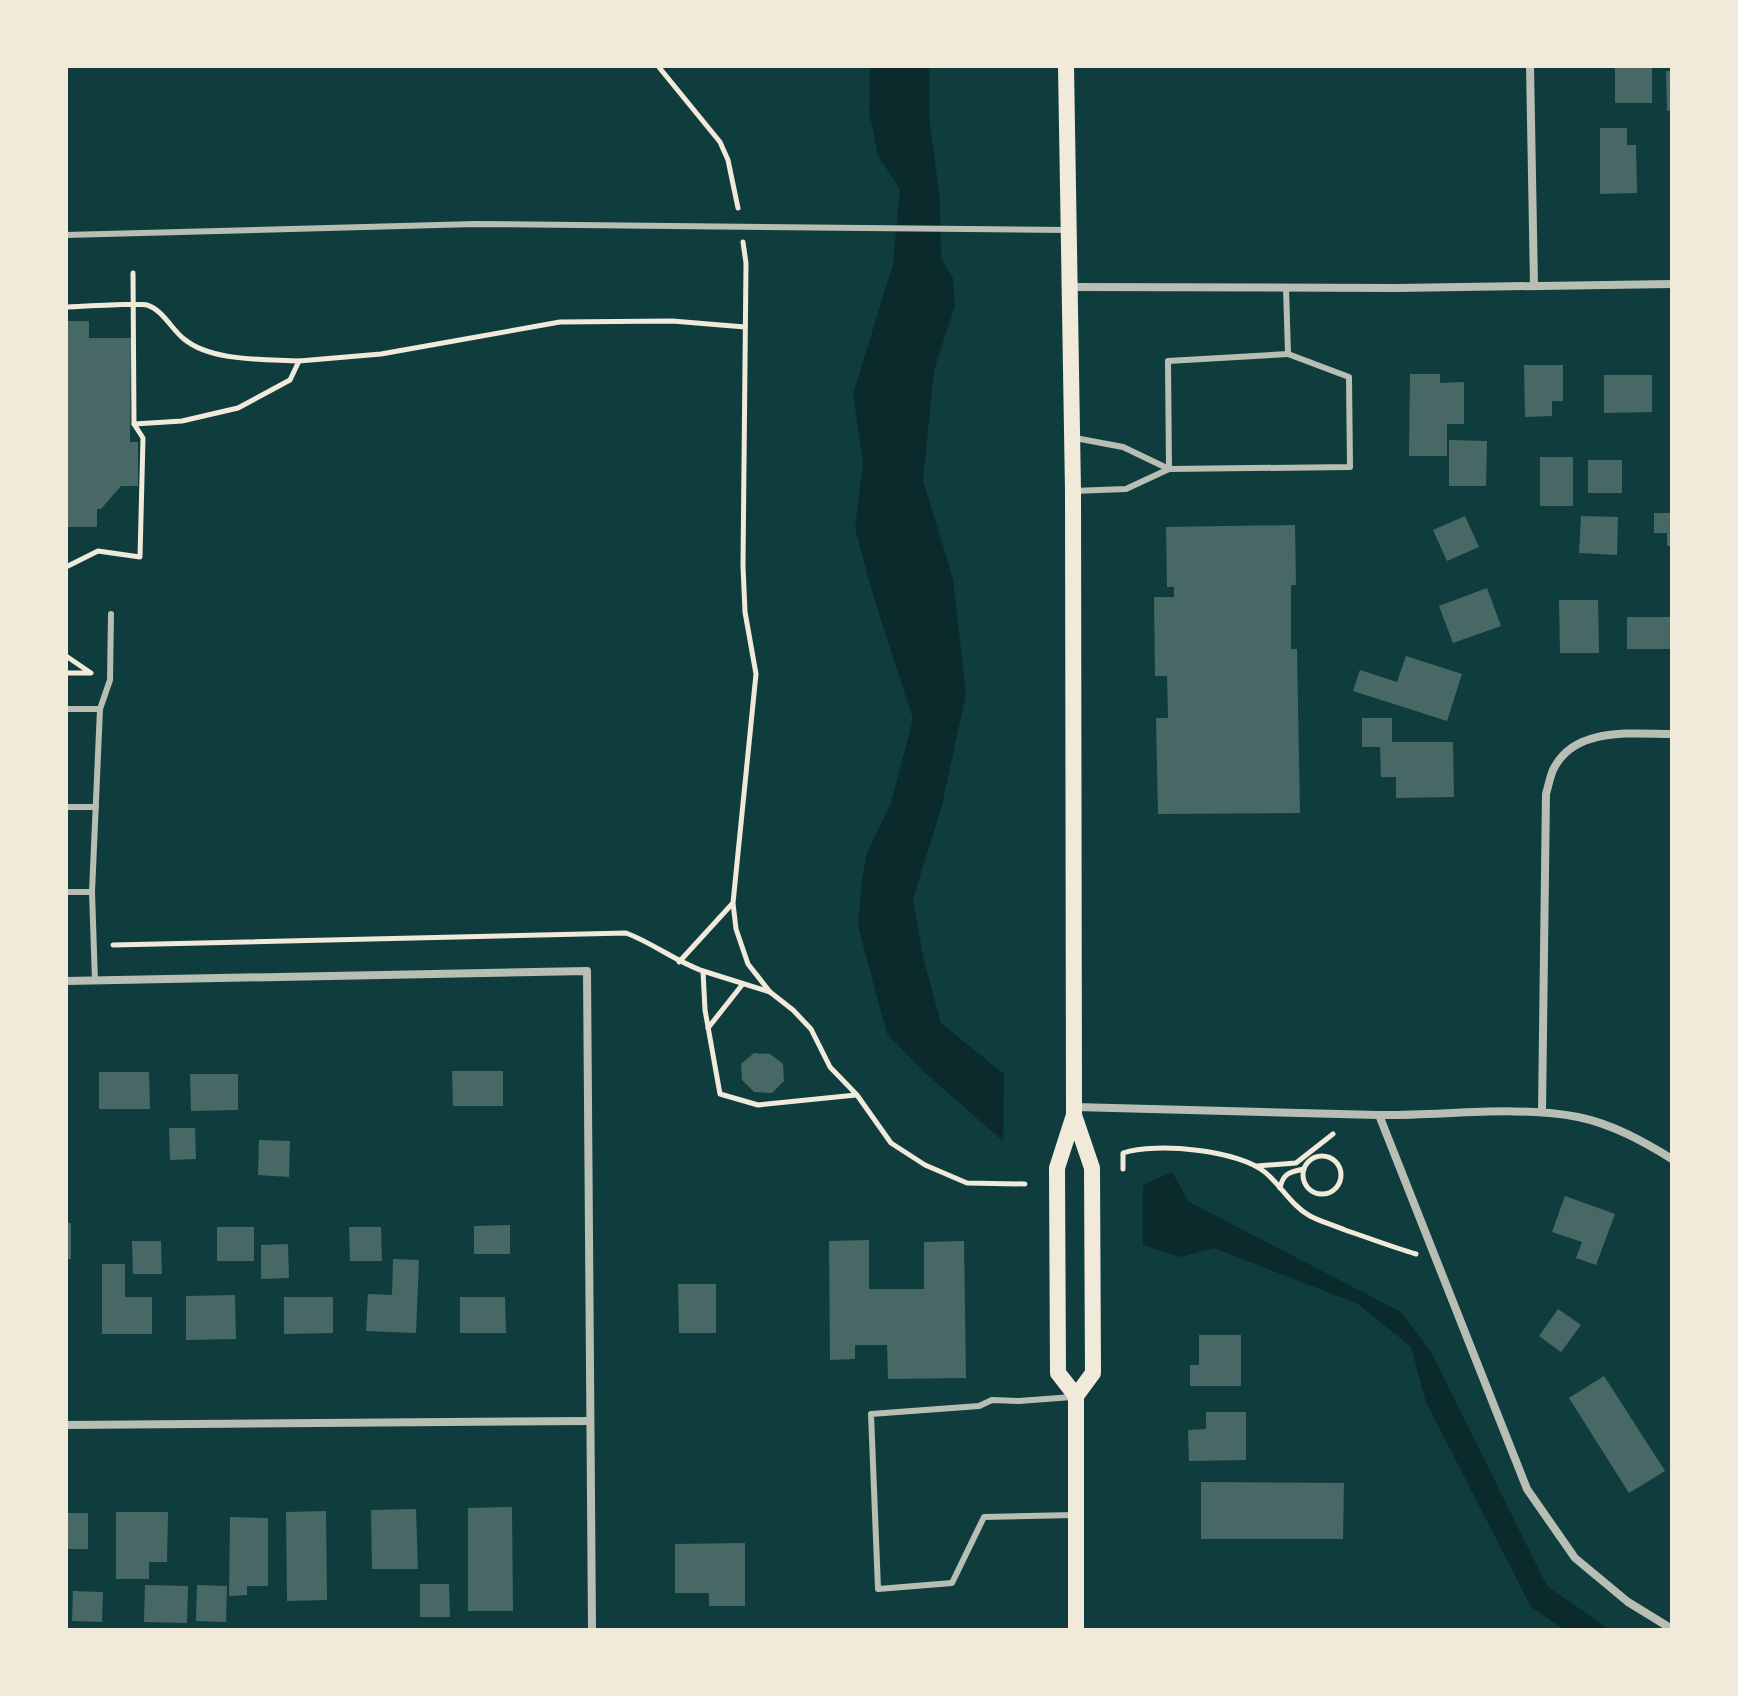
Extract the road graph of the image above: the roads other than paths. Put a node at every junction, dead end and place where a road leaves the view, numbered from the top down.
1 (1066, 66) edge
2 (1530, 66) edge
3 (1068, 230) junction
4 (66, 235) edge
5 (1672, 284) edge
6 (1534, 285) junction
7 (1070, 287) junction
8 (1286, 287) junction
9 (1288, 354) junction
10 (1071, 437) junction
11 (1169, 469) junction
12 (1073, 491) junction
13 (111, 614) dead end
14 (66, 709) edge
15 (100, 709) junction
16 (1672, 734) edge
17 (66, 807) edge
18 (96, 807) junction
19 (66, 892) edge
20 (92, 892) junction
21 (66, 981) edge
22 (95, 981) junction
23 (1074, 1111) junction
24 (1542, 1112) junction
25 (1379, 1115) junction
26 (1672, 1159) edge
27 (1076, 1396) junction
28 (589, 1421) junction
29 (66, 1425) edge
30 (1076, 1515) junction
31 (1672, 1629) edge
32 (592, 1630) edge
33 (1076, 1630) edge

1 - 3 main road
2 - 6 street
3 - 4 lane
3 - 7 main road
5 - 6 street
6 - 8 street
7 - 8 street
7 - 10 main road
8 - 9 lane
9 - 11 lane
9 - 11 lane
10 - 11 lane
10 - 12 main road
11 - 12 lane
12 - 23 main road
13 - 15 lane
14 - 15 lane
15 - 18 lane
16 - 24 street
17 - 18 lane
18 - 20 lane
19 - 20 lane
20 - 22 lane
21 - 22 street
22 - 28 street
23 - 25 street
23 - 27 main road
23 - 27 main road
24 - 25 street
24 - 26 street
25 - 31 street
27 - 30 main road
27 - 30 lane
28 - 29 street
28 - 32 street
30 - 33 main road

